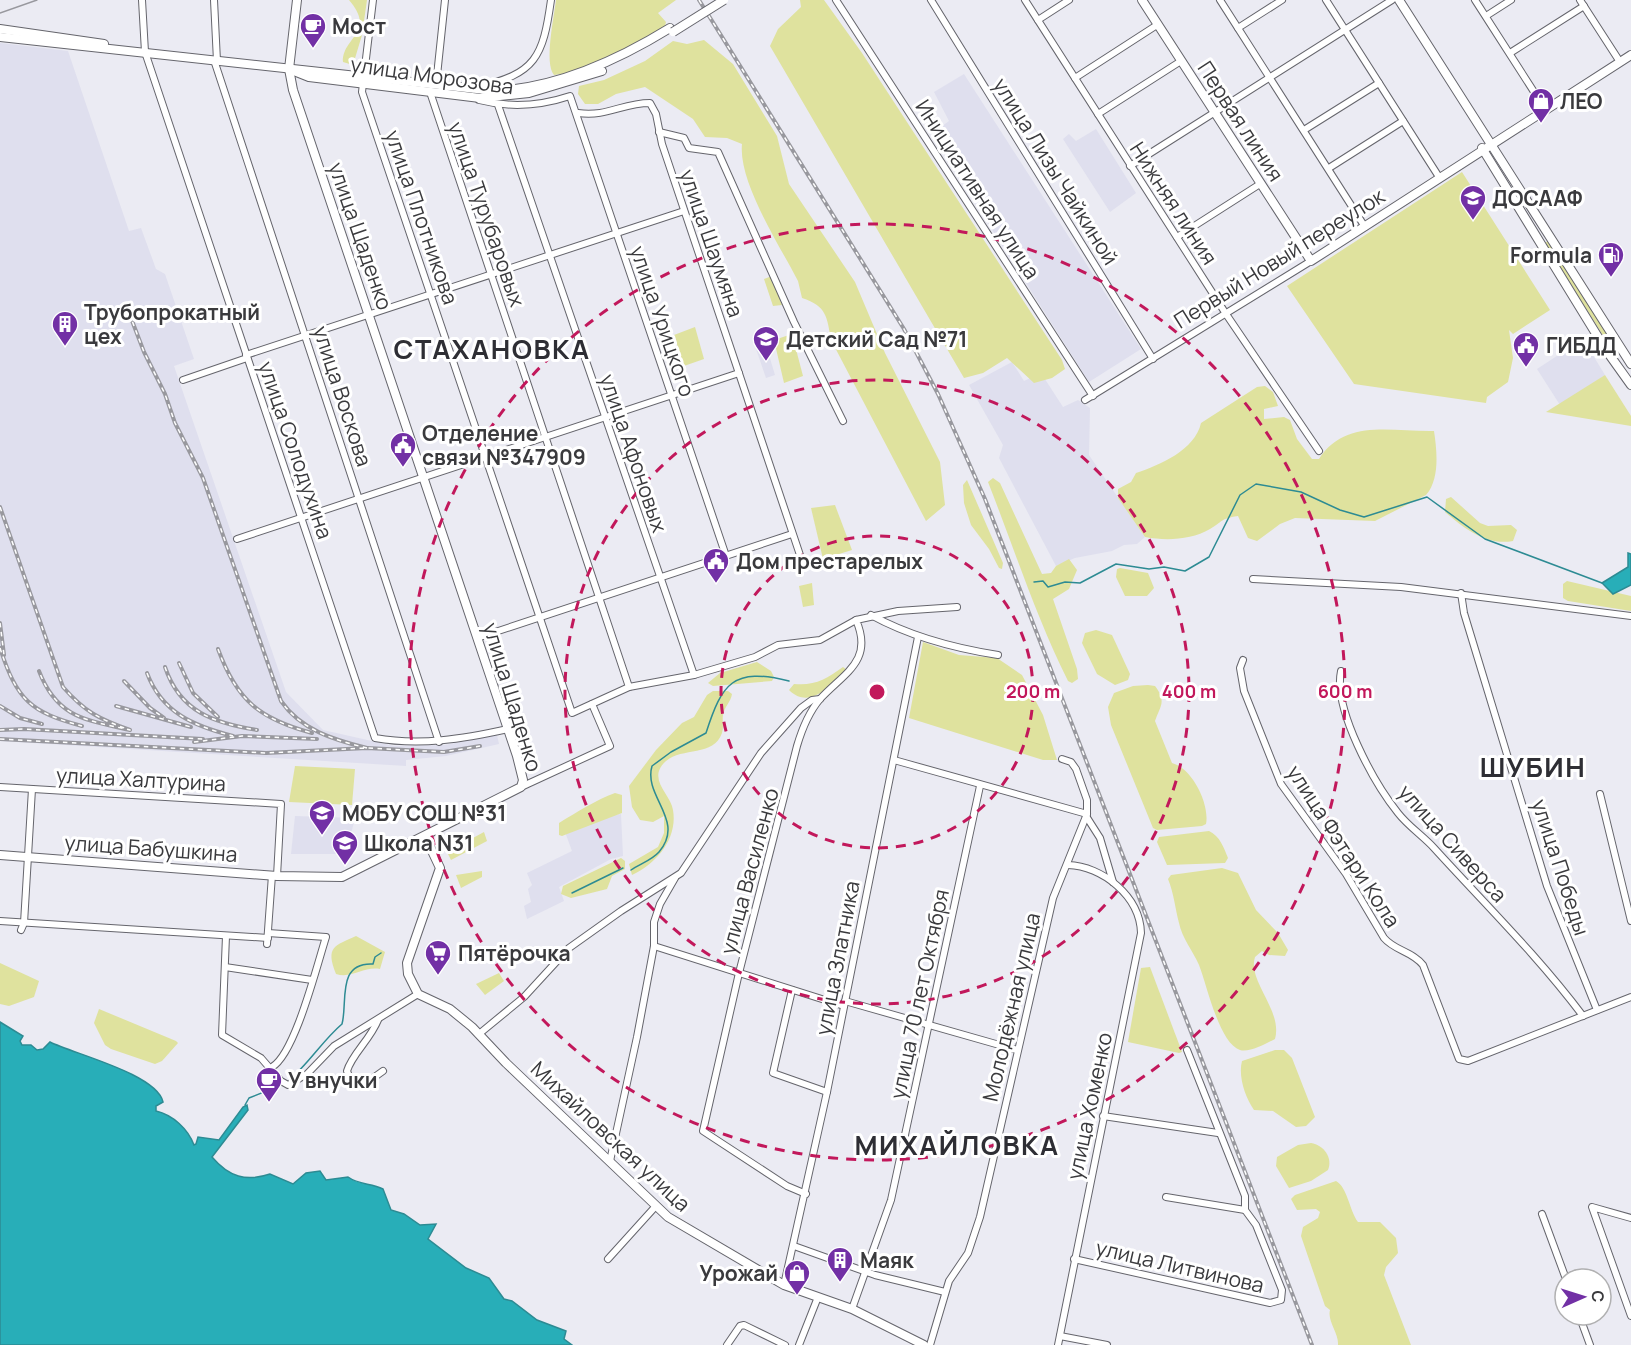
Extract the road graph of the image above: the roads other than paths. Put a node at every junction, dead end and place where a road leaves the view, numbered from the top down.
1 (142, 0) edge
2 (214, 0) edge
3 (297, 0) edge
4 (373, 0) edge
5 (445, 0) edge
6 (551, 0) edge
7 (714, 0) edge
8 (724, 0) edge
9 (836, 0) edge
10 (931, 0) edge
11 (1025, 0) edge
12 (1069, 0) edge
13 (1142, 0) edge
14 (1220, 0) edge
15 (1282, 0) edge
16 (1326, 0) edge
17 (1392, 0) edge
18 (1399, 0) edge
19 (1475, 0) edge
20 (1511, 0) edge
21 (1582, 3) edge
22 (1485, 16) junction
23 (1038, 20) junction
24 (1157, 25) junction
25 (1238, 28) junction
26 (0, 29) edge
27 (672, 30) junction
28 (1345, 30) junction
29 (0, 37) edge
30 (134, 51) junction
31 (145, 52) junction
32 (1509, 53) junction
33 (1631, 55) edge
34 (216, 60) junction
35 (1181, 62) junction
36 (1620, 62) junction
37 (288, 69) junction
38 (1270, 77) junction
39 (1075, 78) junction
40 (363, 79) junction
41 (1379, 83) junction
42 (436, 85) junction
43 (430, 92) junction
44 (467, 93) junction
45 (570, 96) joint
46 (498, 105) junction
47 (1545, 109) junction
48 (578, 113) junction
49 (1214, 113) junction
50 (1098, 114) junction
51 (1403, 121) junction
52 (1304, 130) junction
53 (659, 132) junction
54 (1486, 146) junction
55 (1130, 165) junction
56 (1329, 168) junction
57 (1439, 177) junction
58 (1260, 184) junction
59 (684, 211) junction
60 (1365, 226) junction
61 (615, 233) junction
62 (1549, 236) junction
63 (1177, 237) junction
64 (1539, 241) junction
65 (550, 255) junction
66 (1311, 261) junction
67 (490, 275) junction
68 (430, 294) junction
69 (1226, 314) junction
70 (368, 315) junction
71 (305, 335) junction
72 (1617, 343) junction
73 (1606, 350) junction
74 (247, 356) junction
75 (1153, 359) junction
76 (1631, 364) edge
77 (739, 374) junction
78 (183, 380) dead end
79 (1631, 385) edge
80 (671, 396) junction
81 (1093, 396) junction
82 (1085, 400) dead end
83 (605, 418) junction
84 (843, 421) dead end
85 (545, 437) junction
86 (1319, 451) dead end
87 (485, 457) junction
88 (423, 478) junction
89 (359, 499) junction
90 (301, 518) junction
91 (792, 534) junction
92 (237, 539) dead end
93 (726, 556) junction
94 (803, 564) dead end
95 (659, 578) junction
96 (1253, 579) dead end
97 (1461, 593) junction
98 (599, 598) junction
99 (957, 607) dead end
100 (871, 615) junction
101 (1631, 615) edge
102 (539, 618) junction
103 (856, 620) junction
104 (918, 637) junction
105 (477, 638) junction
106 (998, 654) dead end
107 (1243, 660) dead end
108 (1341, 671) dead end
109 (694, 675) junction
110 (629, 687) junction
111 (820, 699) junction
112 (592, 704) junction
113 (508, 729) junction
114 (439, 742) junction
115 (1062, 759) dead end
116 (894, 760) junction
117 (981, 786) junction
118 (0, 787) edge
119 (521, 787) junction
120 (32, 789) junction
121 (1600, 794) dead end
122 (1086, 815) junction
123 (425, 836) junction
124 (0, 855) edge
125 (28, 857) junction
126 (1068, 865) junction
127 (274, 875) junction
128 (675, 878) junction
129 (1113, 883) junction
130 (0, 921) edge
131 (1631, 921) edge
132 (24, 923) junction
133 (21, 930) dead end
134 (226, 936) junction
135 (267, 939) junction
136 (654, 946) junction
137 (225, 967) junction
138 (739, 973) junction
139 (312, 980) junction
140 (792, 990) junction
141 (418, 994) junction
142 (1631, 997) edge
143 (845, 1003) junction
144 (1597, 1010) junction
145 (1583, 1016) junction
146 (379, 1019) junction
147 (930, 1026) junction
148 (479, 1034) junction
149 (1017, 1050) junction
150 (1187, 1050) dead end
151 (272, 1067) junction
152 (382, 1071) dead end
153 (827, 1092) junction
154 (1103, 1116) junction
155 (1218, 1133) junction
156 (610, 1161) junction
157 (806, 1194) junction
158 (1166, 1197) dead end
159 (655, 1207) junction
160 (1245, 1210) junction
161 (1542, 1214) dead end
162 (1631, 1218) edge
163 (794, 1246) junction
164 (608, 1259) dead end
165 (1074, 1259) junction
166 (1562, 1267) edge
167 (867, 1273) junction
168 (784, 1285) junction
169 (945, 1292) junction
170 (818, 1297) junction
171 (852, 1309) junction
172 (1631, 1316) edge
173 (1583, 1327) edge
174 (1060, 1336) junction
175 (727, 1345) edge
176 (785, 1345) edge
177 (799, 1345) edge
178 (924, 1345) edge
179 (930, 1345) edge
180 (1058, 1345) edge
181 (1107, 1345) edge
182 (1590, 1345) edge

1 - 31 street, улица Солодухина
2 - 34 street, улица Воскова
3 - 37 main road, улица Щаденко
4 - 40 street, улица Плотникова
5 - 42 street
6 - 44 street
7 - 27 main road
8 - 27 main road, bridge
9 - 81 street, Инициативная улица
10 - 75 street, улица Лизы Чайкиной
11 - 23 street, Нижняя линия
12 - 23 street
13 - 24 main road, Первая линия
14 - 25 street
15 - 25 street
16 - 28 street
17 - 28 street
18 - 54 main road
19 - 22 street
20 - 22 street
21 - 32 street
21 - 36 street
22 - 32 street
23 - 39 street, Нижняя линия
24 - 35 main road, Первая линия
24 - 39 street
25 - 38 street
26 - 30 main road, улица Морозова
27 - 44 main road
28 - 38 street
28 - 41 street
29 - 30 main road, улица Морозова
30 - 31 main road, улица Морозова
31 - 34 main road, улица Морозова
31 - 74 street, улица Солодухина
32 - 47 street
33 - 36 main road, Первый Новый переулок
34 - 37 main road, улица Морозова
34 - 71 street, улица Воскова
35 - 49 main road, Первая линия
35 - 50 street
36 - 47 main road, Первый Новый переулок
37 - 40 main road, улица Морозова
37 - 70 main road, улица Щаденко
38 - 49 street
38 - 52 street
39 - 50 street, Нижняя линия
40 - 42 main road, улица Морозова
40 - 43 main road, улица Морозова
40 - 68 street, улица Плотникова
41 - 51 street
41 - 52 street
42 - 44 main road, улица Морозова
43 - 44 main road, улица Морозова
43 - 67 street, улица Турубаровых
44 - 46 street, улица Морозова
45 - 46 street, улица Морозова
45 - 48 street, улица Урицкого
46 - 65 street, улица Афоновых
47 - 54 main road, Первый Новый переулок
48 - 53 street, улица Шаумяна
48 - 61 street, улица Урицкого
49 - 55 street
49 - 58 main road, Первая линия
50 - 55 street, Нижняя линия
51 - 56 street
51 - 57 street
52 - 56 street
53 - 59 street, улица Шаумяна
53 - 84 street
54 - 57 main road, Первый Новый переулок
54 - 62 main road
54 - 64 main road
55 - 63 street, Нижняя линия
56 - 60 street
57 - 60 main road, Первый Новый переулок
58 - 63 street
58 - 66 main road, Первая линия
59 - 61 street
59 - 77 street, улица Шаумяна
60 - 66 main road, Первый Новый переулок
61 - 65 street
61 - 80 street, улица Урицкого
62 - 64 main road
62 - 72 main road
63 - 69 street, Нижняя линия
64 - 73 main road
65 - 67 street
65 - 83 street, улица Афоновых
66 - 69 street, Первый Новый переулок
67 - 68 street
67 - 85 street, улица Турубаровых
68 - 70 street
68 - 87 street, улица Плотникова
69 - 75 street, Первый Новый переулок
69 - 86 street, Нижняя линия
70 - 71 street
70 - 88 main road, улица Щаденко
71 - 74 street
71 - 89 street, улица Воскова
72 - 73 main road
72 - 76 main road
73 - 79 main road
74 - 78 street
74 - 90 street, улица Солодухина
75 - 81 street, Первый Новый переулок
77 - 80 street
77 - 91 street, улица Шаумяна
80 - 83 street
80 - 93 street, улица Урицкого
81 - 82 street, Первый Новый переулок
83 - 85 street
83 - 95 street, улица Афоновых
85 - 87 street
85 - 98 street, улица Турубаровых
87 - 88 street
87 - 102 street, улица Плотникова
88 - 89 street
88 - 105 main road, улица Щаденко
89 - 90 street
89 - 114 street, улица Воскова
90 - 92 street
90 - 114 street, улица Солодухина
91 - 93 street
91 - 94 street, улица Шаумяна
93 - 95 street
95 - 98 street
95 - 109 street, улица Афоновых
96 - 97 street
97 - 101 street
97 - 144 street, улица Победы
98 - 102 street
98 - 110 street, улица Турубаровых
99 - 100 street
100 - 103 street
100 - 104 street
102 - 105 street
102 - 112 street, улица Плотникова
103 - 109 street
103 - 111 street, улица Василенко
104 - 106 street
104 - 116 street, улица Златника
105 - 113 main road, улица Щаденко
107 - 145 street, улица Фэтари Кола
108 - 145 street, улица Сиверса
109 - 110 street
110 - 112 street
111 - 128 street
111 - 138 street, улица Василенко
112 - 119 street, улица Бабушкина
113 - 114 street
113 - 119 main road, улица Щаденко
115 - 122 street
116 - 117 street
116 - 143 street, улица Златника
117 - 122 street
117 - 147 street, улица 70 лет Октября
118 - 120 street, улица Халтурина
119 - 123 main road, улица Бабушкина
120 - 125 street
120 - 127 street, улица Халтурина
121 - 131 street
122 - 126 street, Молодёжная улица
122 - 129 street
123 - 127 main road, улица Бабушкина
123 - 141 main road
124 - 125 main road, улица Бабушкина
125 - 127 main road, улица Бабушкина
125 - 132 street
126 - 129 street
126 - 149 street, Молодёжная улица
127 - 135 street
128 - 136 street
128 - 148 street
129 - 154 street, улица Хоменко
130 - 132 street
132 - 133 street
132 - 134 street
134 - 135 street
134 - 137 street
135 - 139 street
136 - 138 street
136 - 156 street
137 - 139 street
137 - 151 street
138 - 140 street
138 - 157 street, улица Василенко
139 - 151 street
140 - 143 street
140 - 153 street
141 - 146 street
141 - 148 main road, Михайловская улица
142 - 144 street
143 - 147 street
143 - 153 street, улица Златника
144 - 145 street
146 - 151 street
146 - 152 street
147 - 149 street
147 - 167 street, улица 70 лет Октября
148 - 156 main road, Михайловская улица
149 - 169 street, Молодёжная улица
150 - 155 street
153 - 157 street, улица Златника
154 - 155 street
154 - 165 street, улица Хоменко
155 - 160 street
156 - 159 main road, Михайловская улица
157 - 163 street, улица Златника
158 - 160 street
159 - 164 street
159 - 168 main road, Михайловская улица
160 - 165 street, улица Литвинова
161 - 166 street
162 - 172 street
163 - 167 street
163 - 168 street, улица Златника
165 - 174 street, улица Хоменко
167 - 169 street
167 - 171 street, улица 70 лет Октября
168 - 170 main road, Михайловская улица
169 - 179 street, Молодёжная улица
170 - 171 main road, Михайловская улица
170 - 177 street
171 - 178 main road, Михайловская улица
173 - 182 street
174 - 180 street, улица Хоменко
174 - 181 street
175 - 176 street

